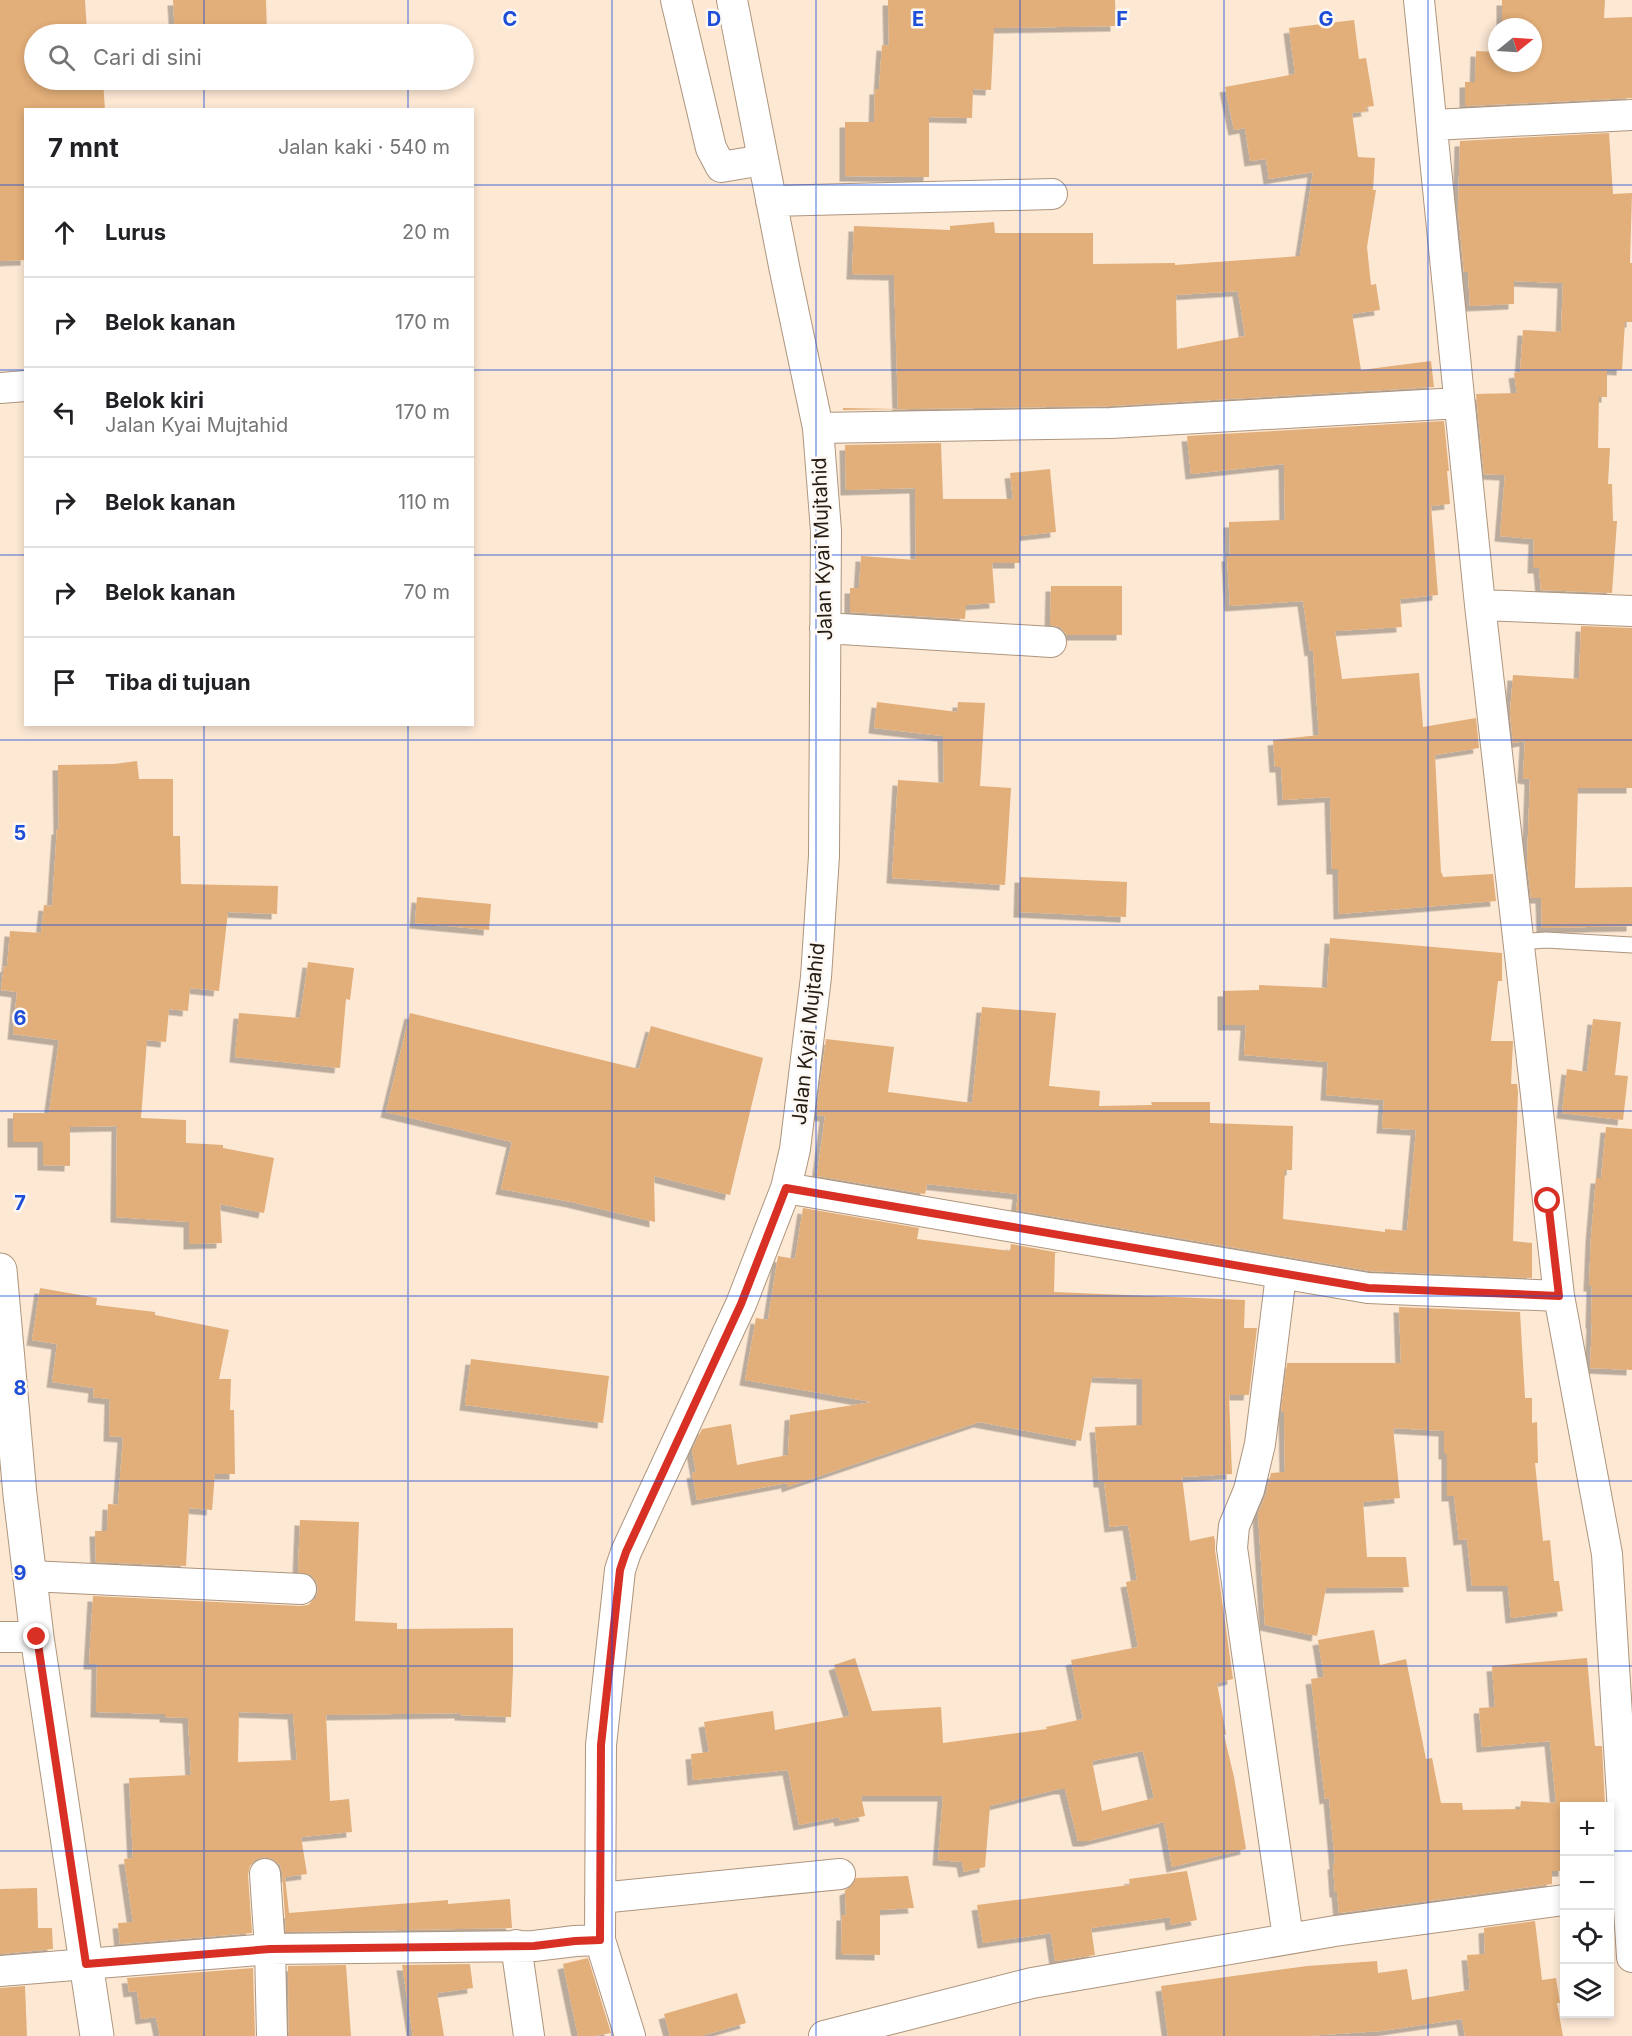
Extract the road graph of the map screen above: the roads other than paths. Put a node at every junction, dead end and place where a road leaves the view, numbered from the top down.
1 (676, 0) edge
2 (732, 0) edge
3 (1419, 0) edge
4 (1632, 116) edge
5 (1432, 125) junction
6 (749, 163) junction
7 (1052, 194) dead end
8 (771, 201) junction
9 (24, 386) edge
10 (0, 388) edge
11 (1459, 403) junction
12 (818, 428) junction
13 (1480, 605) junction
14 (1632, 611) edge
15 (825, 628) junction
16 (1051, 642) dead end
17 (1520, 942) junction
18 (1632, 945) edge
19 (786, 1188) junction
20 (0, 1270) edge
21 (1281, 1275) junction
22 (1559, 1296) junction
23 (2, 1309) edge
24 (30, 1576) junction
25 (301, 1589) dead end
26 (0, 1637) edge
27 (37, 1637) junction
28 (266, 1874) dead end
29 (840, 1874) dead end
30 (1618, 1893) edge
31 (600, 1898) junction
32 (1560, 1901) edge
33 (1288, 1938) junction
34 (587, 1940) junction
35 (525, 1946) junction
36 (270, 1949) junction
37 (1632, 1957) edge
38 (86, 1964) junction
39 (0, 1971) edge
40 (97, 2036) edge
41 (272, 2036) edge
42 (529, 2036) edge
43 (630, 2036) edge
44 (824, 2036) edge

1 - 6 street
2 - 6 street, Jalan Kyai Mujtahid
3 - 5 street
4 - 5 street
5 - 11 street
6 - 8 street, Jalan Kyai Mujtahid
7 - 8 street
8 - 12 street, Jalan Kyai Mujtahid
9 - 10 street
11 - 12 street
11 - 13 street
12 - 15 street, Jalan Kyai Mujtahid
13 - 14 street
13 - 17 street
15 - 16 street
15 - 19 street, Jalan Kyai Mujtahid
17 - 18 lane
17 - 22 street
19 - 21 street
19 - 31 street, Jalan Kyai Mujtahid
20 - 23 street
21 - 22 street
21 - 33 street
22 - 30 street
23 - 24 street
24 - 25 street
24 - 27 street
26 - 27 street
27 - 38 street
28 - 36 street
29 - 31 street
30 - 37 street
31 - 34 street, Jalan Kyai Mujtahid
32 - 33 street
33 - 44 street
34 - 35 street
34 - 43 street, Jalan Kyai Mujtahid
35 - 36 street
35 - 42 street
36 - 38 street
36 - 41 street
38 - 39 street
38 - 40 street

